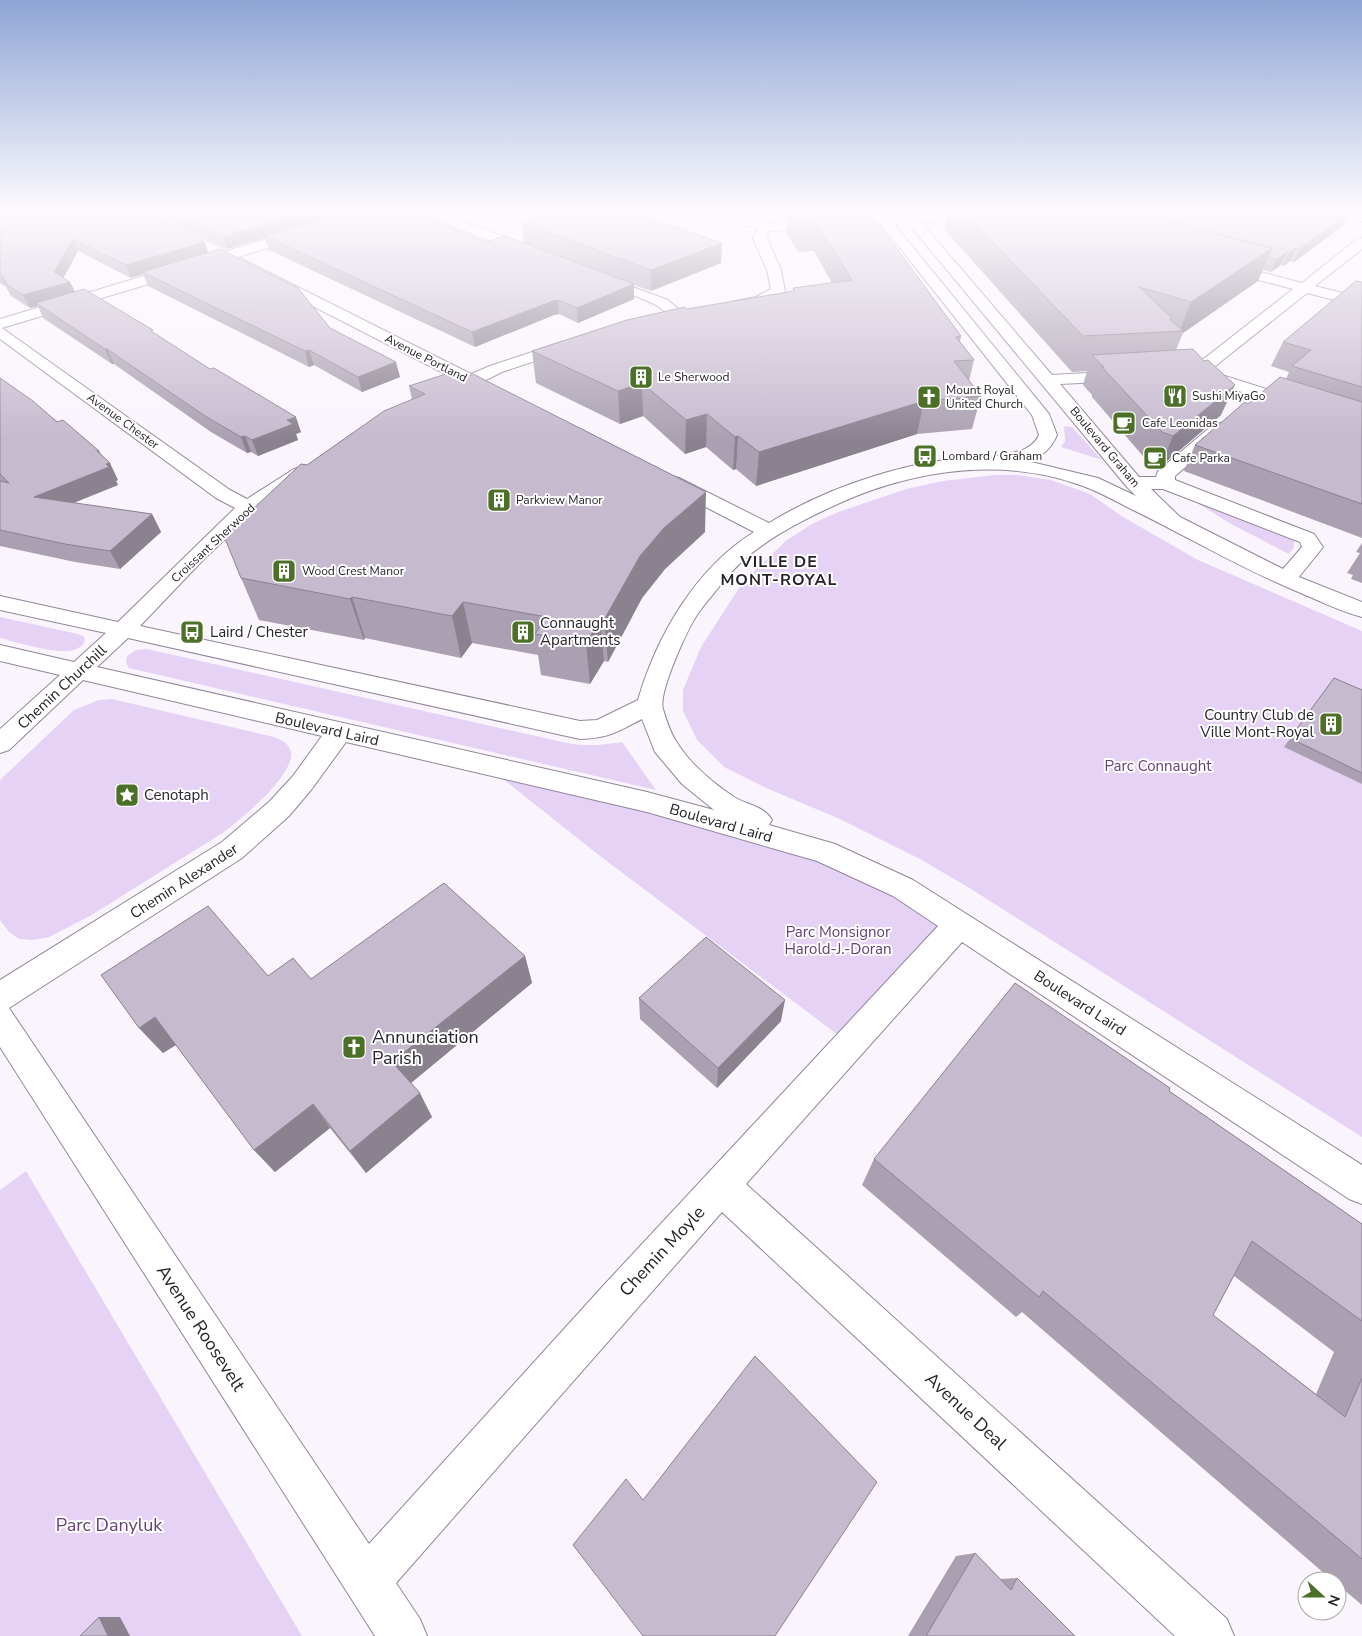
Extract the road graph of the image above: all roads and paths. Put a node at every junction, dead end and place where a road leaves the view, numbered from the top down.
1 (122, 287) edge
2 (287, 287) edge
3 (622, 287) edge
4 (778, 287) edge
5 (939, 287) edge
6 (970, 287) edge
7 (1304, 288) joint
8 (1362, 303) edge
9 (721, 307) edge
10 (695, 312) edge
11 (677, 315) junction
12 (658, 319) edge
13 (0, 324) edge
14 (0, 332) edge
15 (583, 340) edge
16 (1163, 373) edge
17 (1196, 373) junction
18 (1135, 375) edge
19 (1048, 380) junction
20 (470, 381) junction
21 (496, 394) edge
22 (430, 399) edge
23 (1233, 417) edge
24 (1362, 425) edge
25 (319, 462) edge
26 (983, 463) junction
27 (660, 476) edge
28 (1134, 483) junction
29 (1166, 484) junction
30 (248, 506) junction
31 (1173, 521) junction
32 (768, 531) junction
33 (1286, 579) junction
34 (0, 603) edge
35 (1362, 610) edge
36 (123, 630) junction
37 (0, 653) edge
38 (78, 672) junction
39 (649, 705) junction
40 (339, 732) junction
41 (0, 744) edge
42 (825, 852) junction
43 (959, 924) junction
44 (0, 997) edge
45 (0, 1019) edge
46 (1362, 1186) edge
47 (722, 1187) junction
48 (367, 1581) junction
49 (404, 1636) edge
50 (1210, 1636) edge

1 - 13 street
2 - 20 street, Avenue Portland
3 - 11 street
4 - 9 street
5 - 26 street
6 - 19 street, Boulevard Graham
7 - 8 street
7 - 17 street
10 - 11 street
11 - 12 street
14 - 30 street, Avenue Chester
15 - 20 street
16 - 17 street
17 - 24 street
18 - 19 street
19 - 28 street, Boulevard Graham
20 - 21 street, Avenue Portland
20 - 22 street
23 - 29 street
25 - 30 street, Croissant Sherwood
26 - 31 street
26 - 32 street
27 - 32 street
28 - 29 street
28 - 31 street, Boulevard Graham
29 - 33 street
30 - 36 street, Croissant Sherwood
31 - 33 street, Boulevard Graham
32 - 39 street
33 - 35 street, Boulevard Graham
34 - 36 street
36 - 38 street, Chemin Churchill
36 - 39 street
37 - 38 street, Boulevard Laird
38 - 40 street, Boulevard Laird
38 - 41 street, Chemin Churchill
39 - 42 street
40 - 42 street, Boulevard Laird
40 - 44 street, Chemin Alexander
42 - 43 street, Boulevard Laird
43 - 46 street, Boulevard Laird
43 - 47 street, Chemin Moyle
45 - 48 street, Avenue Roosevelt
47 - 48 street, Chemin Moyle
47 - 50 street, Avenue Deal
48 - 49 street, Avenue Roosevelt

